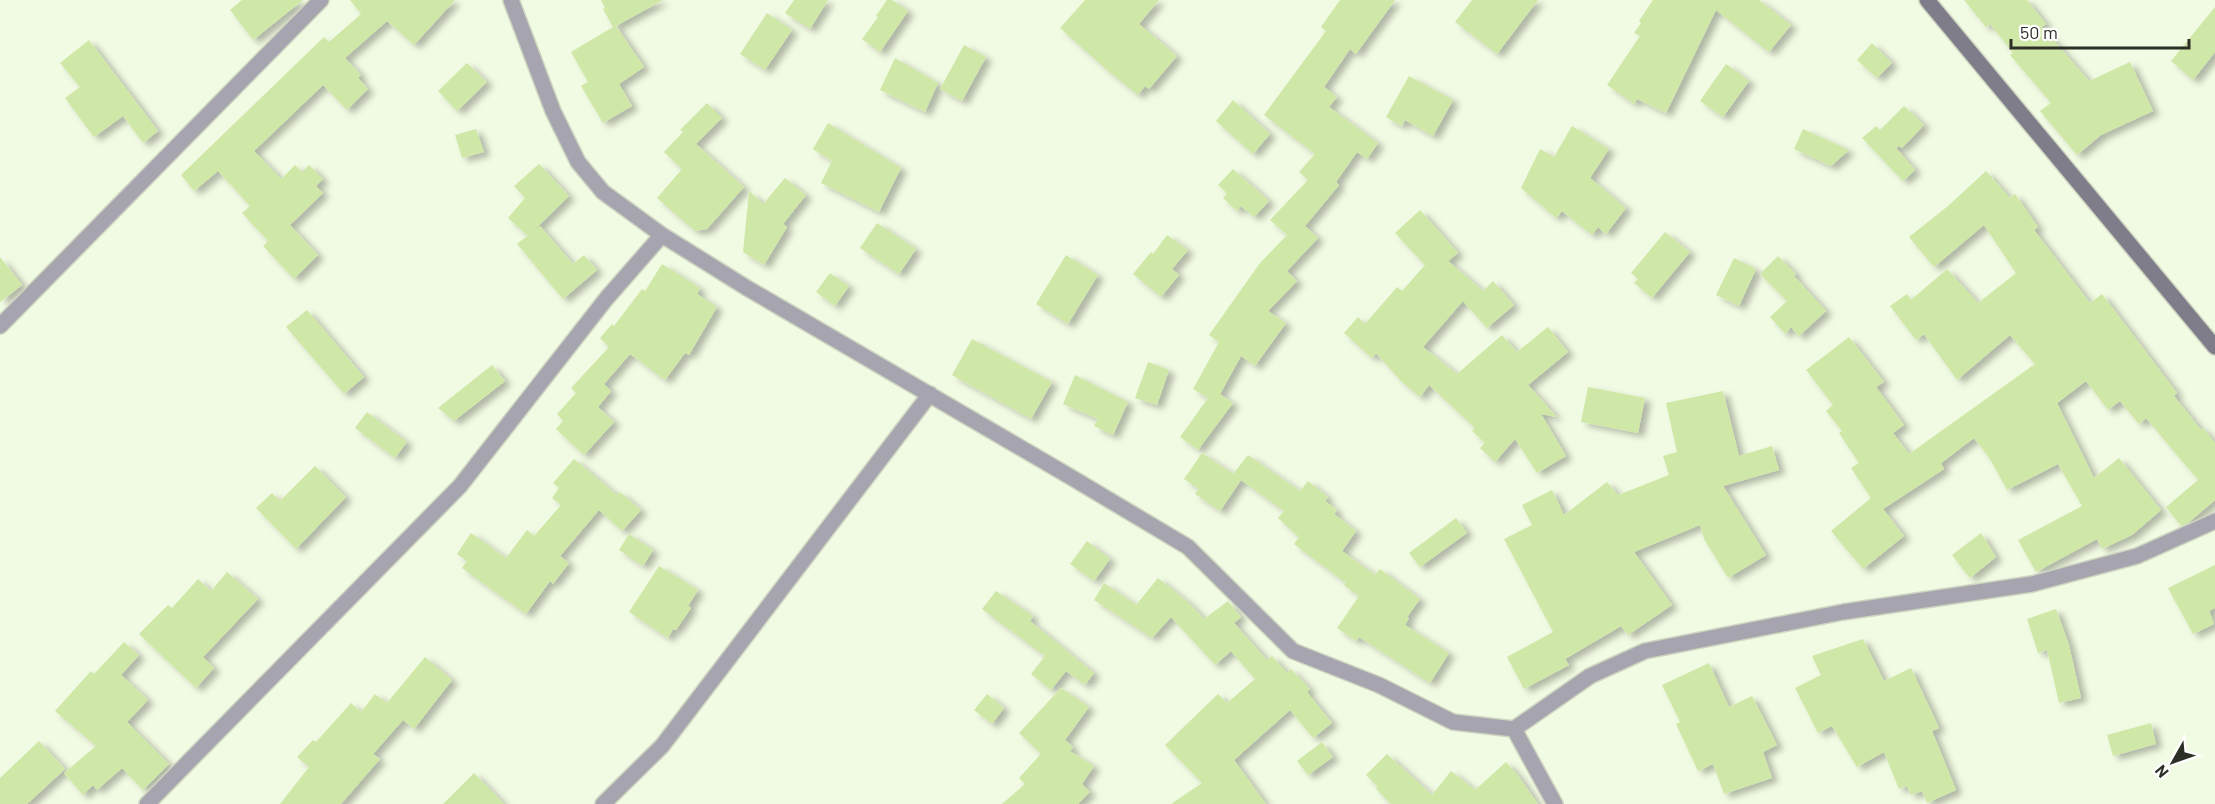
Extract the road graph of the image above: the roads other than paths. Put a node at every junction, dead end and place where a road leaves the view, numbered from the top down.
1 (321, 0) edge
2 (510, 0) edge
3 (1927, 0) edge
4 (662, 235) junction
5 (0, 326) edge
6 (2215, 347) edge
7 (930, 394) junction
8 (2215, 520) edge
9 (1514, 729) junction
10 (147, 804) edge
11 (603, 804) edge
12 (1555, 804) edge

1 - 5 street
2 - 4 street
3 - 6 main road
4 - 7 street
4 - 10 street
7 - 9 street
7 - 11 street
8 - 9 street
9 - 12 street

